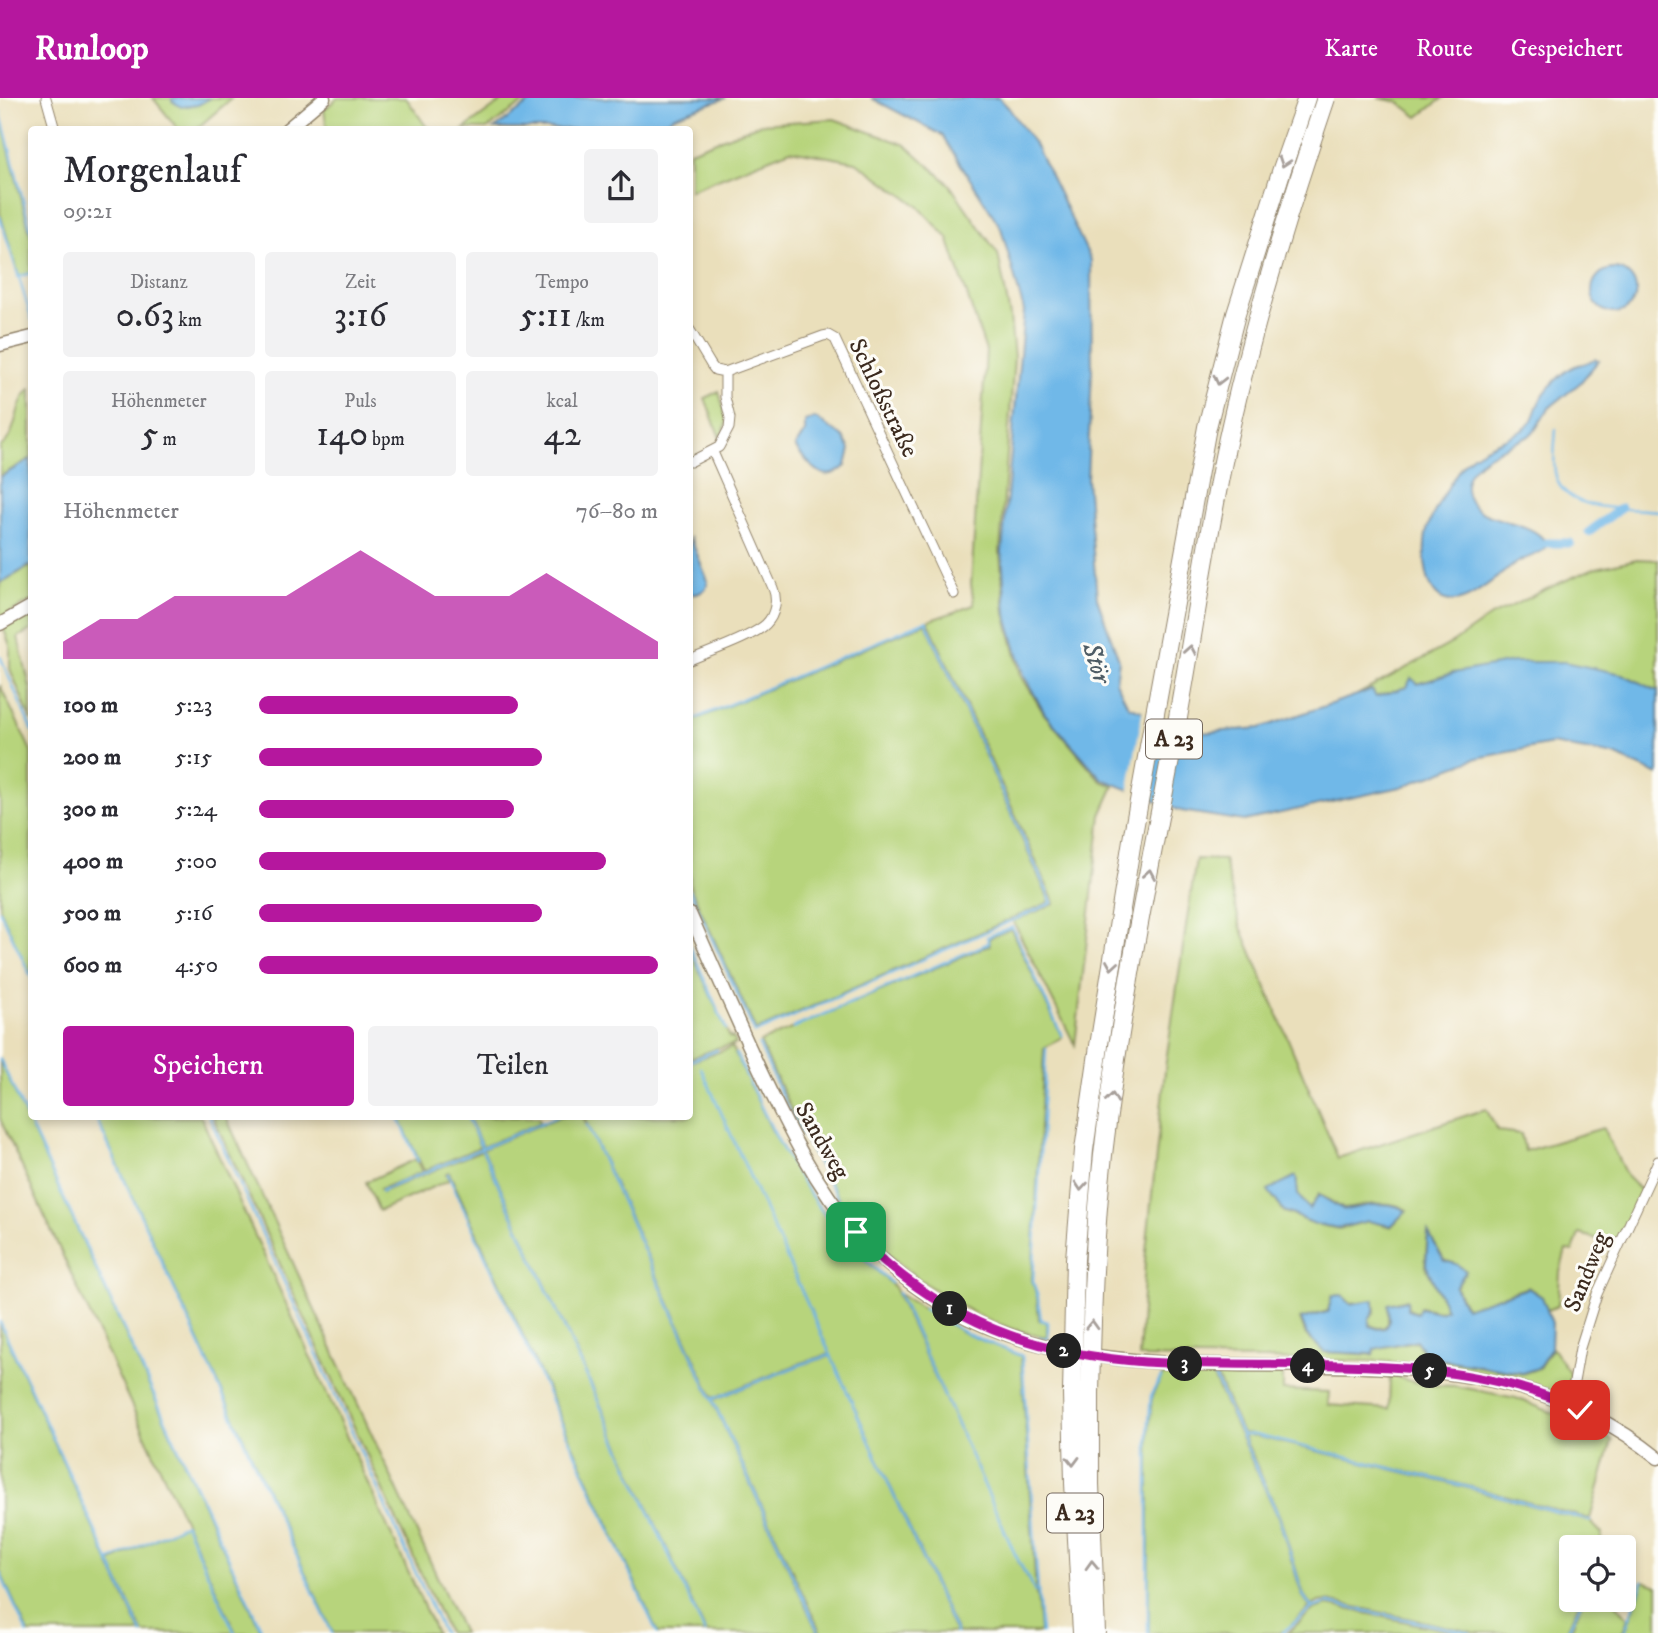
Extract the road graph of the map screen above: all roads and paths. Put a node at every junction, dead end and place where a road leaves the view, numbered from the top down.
1 (46, 98) edge
2 (324, 98) edge
3 (1307, 98) edge
4 (1326, 98) edge
5 (53, 126) edge
6 (291, 126) edge
7 (693, 335) edge
8 (28, 338) edge
9 (0, 345) edge
10 (725, 372) junction
11 (713, 452) junction
12 (693, 461) edge
13 (954, 594) dead end
14 (28, 608) edge
15 (0, 624) edge
16 (693, 659) edge
17 (693, 921) edge
18 (1658, 1161) edge
19 (1081, 1393) junction
20 (1570, 1405) junction
21 (1658, 1458) edge
22 (1082, 1633) edge
23 (1096, 1633) edge

1 - 5 street
2 - 6 street
3 -> 19 highway, A 23, bridge
19 -> 4 highway, A 23, bridge
7 - 10 street
8 - 9 street
10 - 11 street
10 - 13 street, Schloßstraße
11 - 12 street
11 - 16 street
14 - 15 street
17 - 20 street, Sandweg
18 - 20 street, Sandweg
19 -> 22 highway, A 23
23 -> 19 highway, A 23
20 - 21 street, Sandweg

